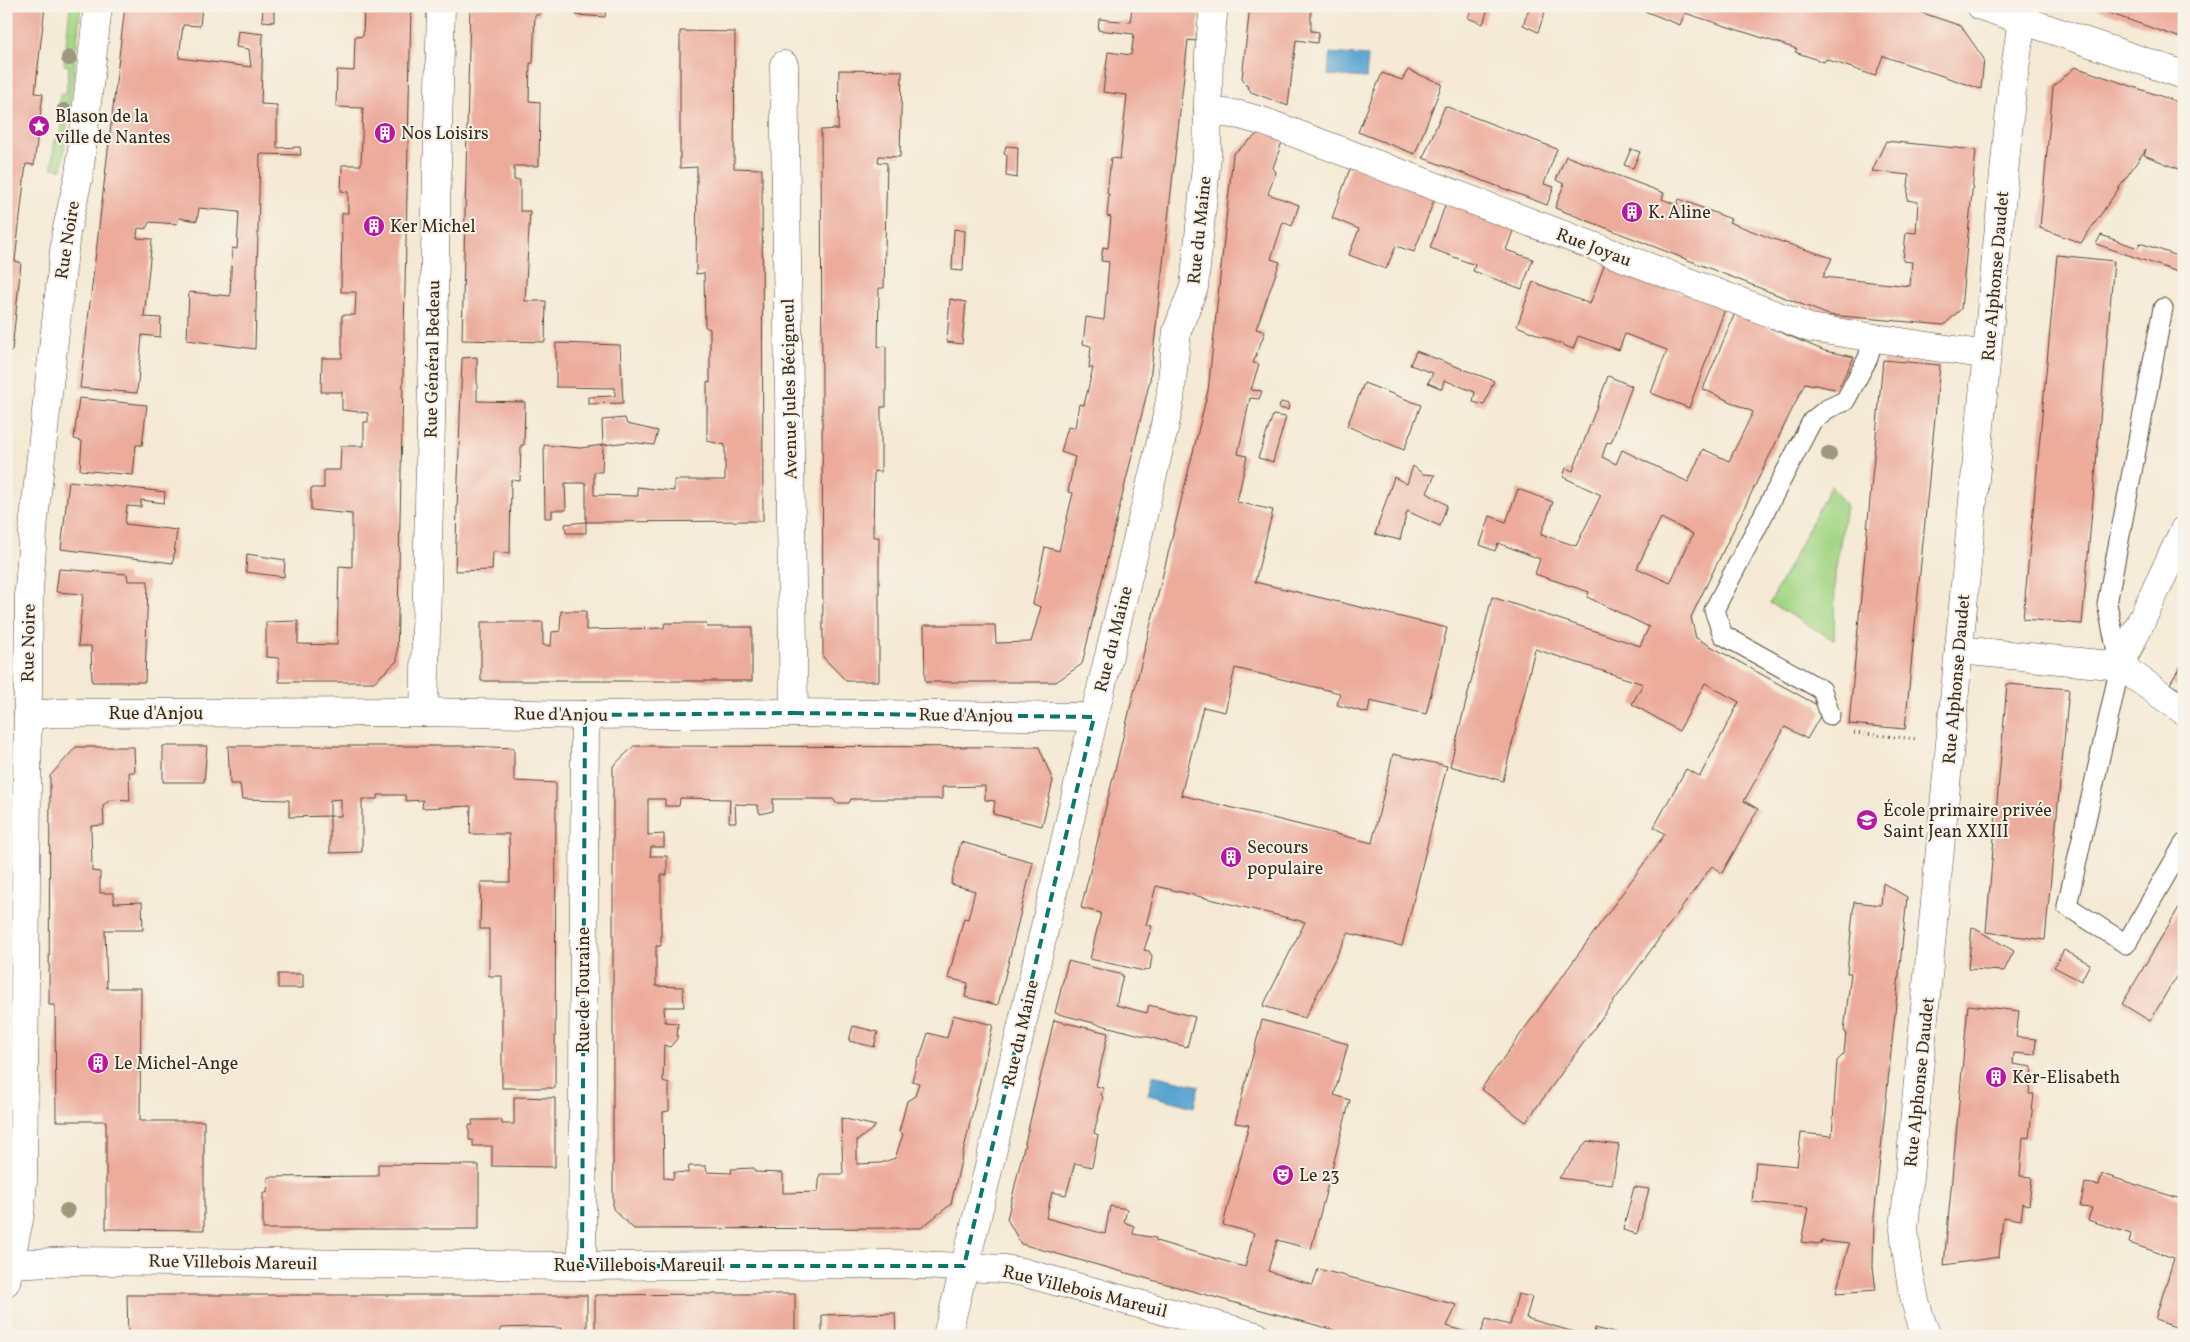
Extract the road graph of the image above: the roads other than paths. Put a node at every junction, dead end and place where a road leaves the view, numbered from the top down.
1 (98, 6) edge
2 (441, 6) edge
3 (1214, 6) edge
4 (1981, 6) edge
5 (2023, 13) edge
6 (784, 65) dead end
7 (2184, 75) edge
8 (1208, 111) junction
9 (2163, 308) dead end
10 (1873, 339) junction
11 (1987, 355) junction
12 (2184, 530) edge
13 (1959, 650) junction
14 (2120, 666) junction
15 (2184, 711) edge
16 (424, 712) junction
17 (794, 713) junction
18 (28, 714) junction
19 (584, 715) junction
20 (1830, 715) road end
21 (1094, 717) junction
22 (2184, 844) edge
23 (582, 1266) junction
24 (964, 1266) junction
25 (7, 1270) edge
26 (947, 1336) edge
27 (1256, 1336) edge
28 (1927, 1336) edge

1 - 18 street, Rue Noire
2 - 16 street, Rue Général Bedeau
3 - 8 street, Rue du Maine
4 - 5 street
5 - 7 street
5 - 11 street, Rue Alphonse Daudet
6 - 17 street, Avenue Jules Bécigneul
8 - 10 street, Rue Joyau
8 - 21 street, Rue du Maine
9 - 14 lane
10 - 11 street, Rue Joyau
10 - 20 lane
11 - 13 street, Rue Alphonse Daudet
12 - 14 street
13 - 14 street
13 - 28 street, Rue Alphonse Daudet
14 - 15 street
14 - 22 lane
16 - 18 street, Rue d'Anjou
16 - 19 street, Rue d'Anjou
17 - 19 street, Rue d'Anjou
17 - 21 street, Rue d'Anjou
18 - 25 street, Rue Noire
19 - 23 street, Rue de Touraine
21 - 24 street, Rue du Maine
23 - 24 street, Rue Villebois Mareuil
23 - 25 street, Rue Villebois Mareuil
24 - 26 street, Rue du Maine
24 - 27 street, Rue Villebois Mareuil

